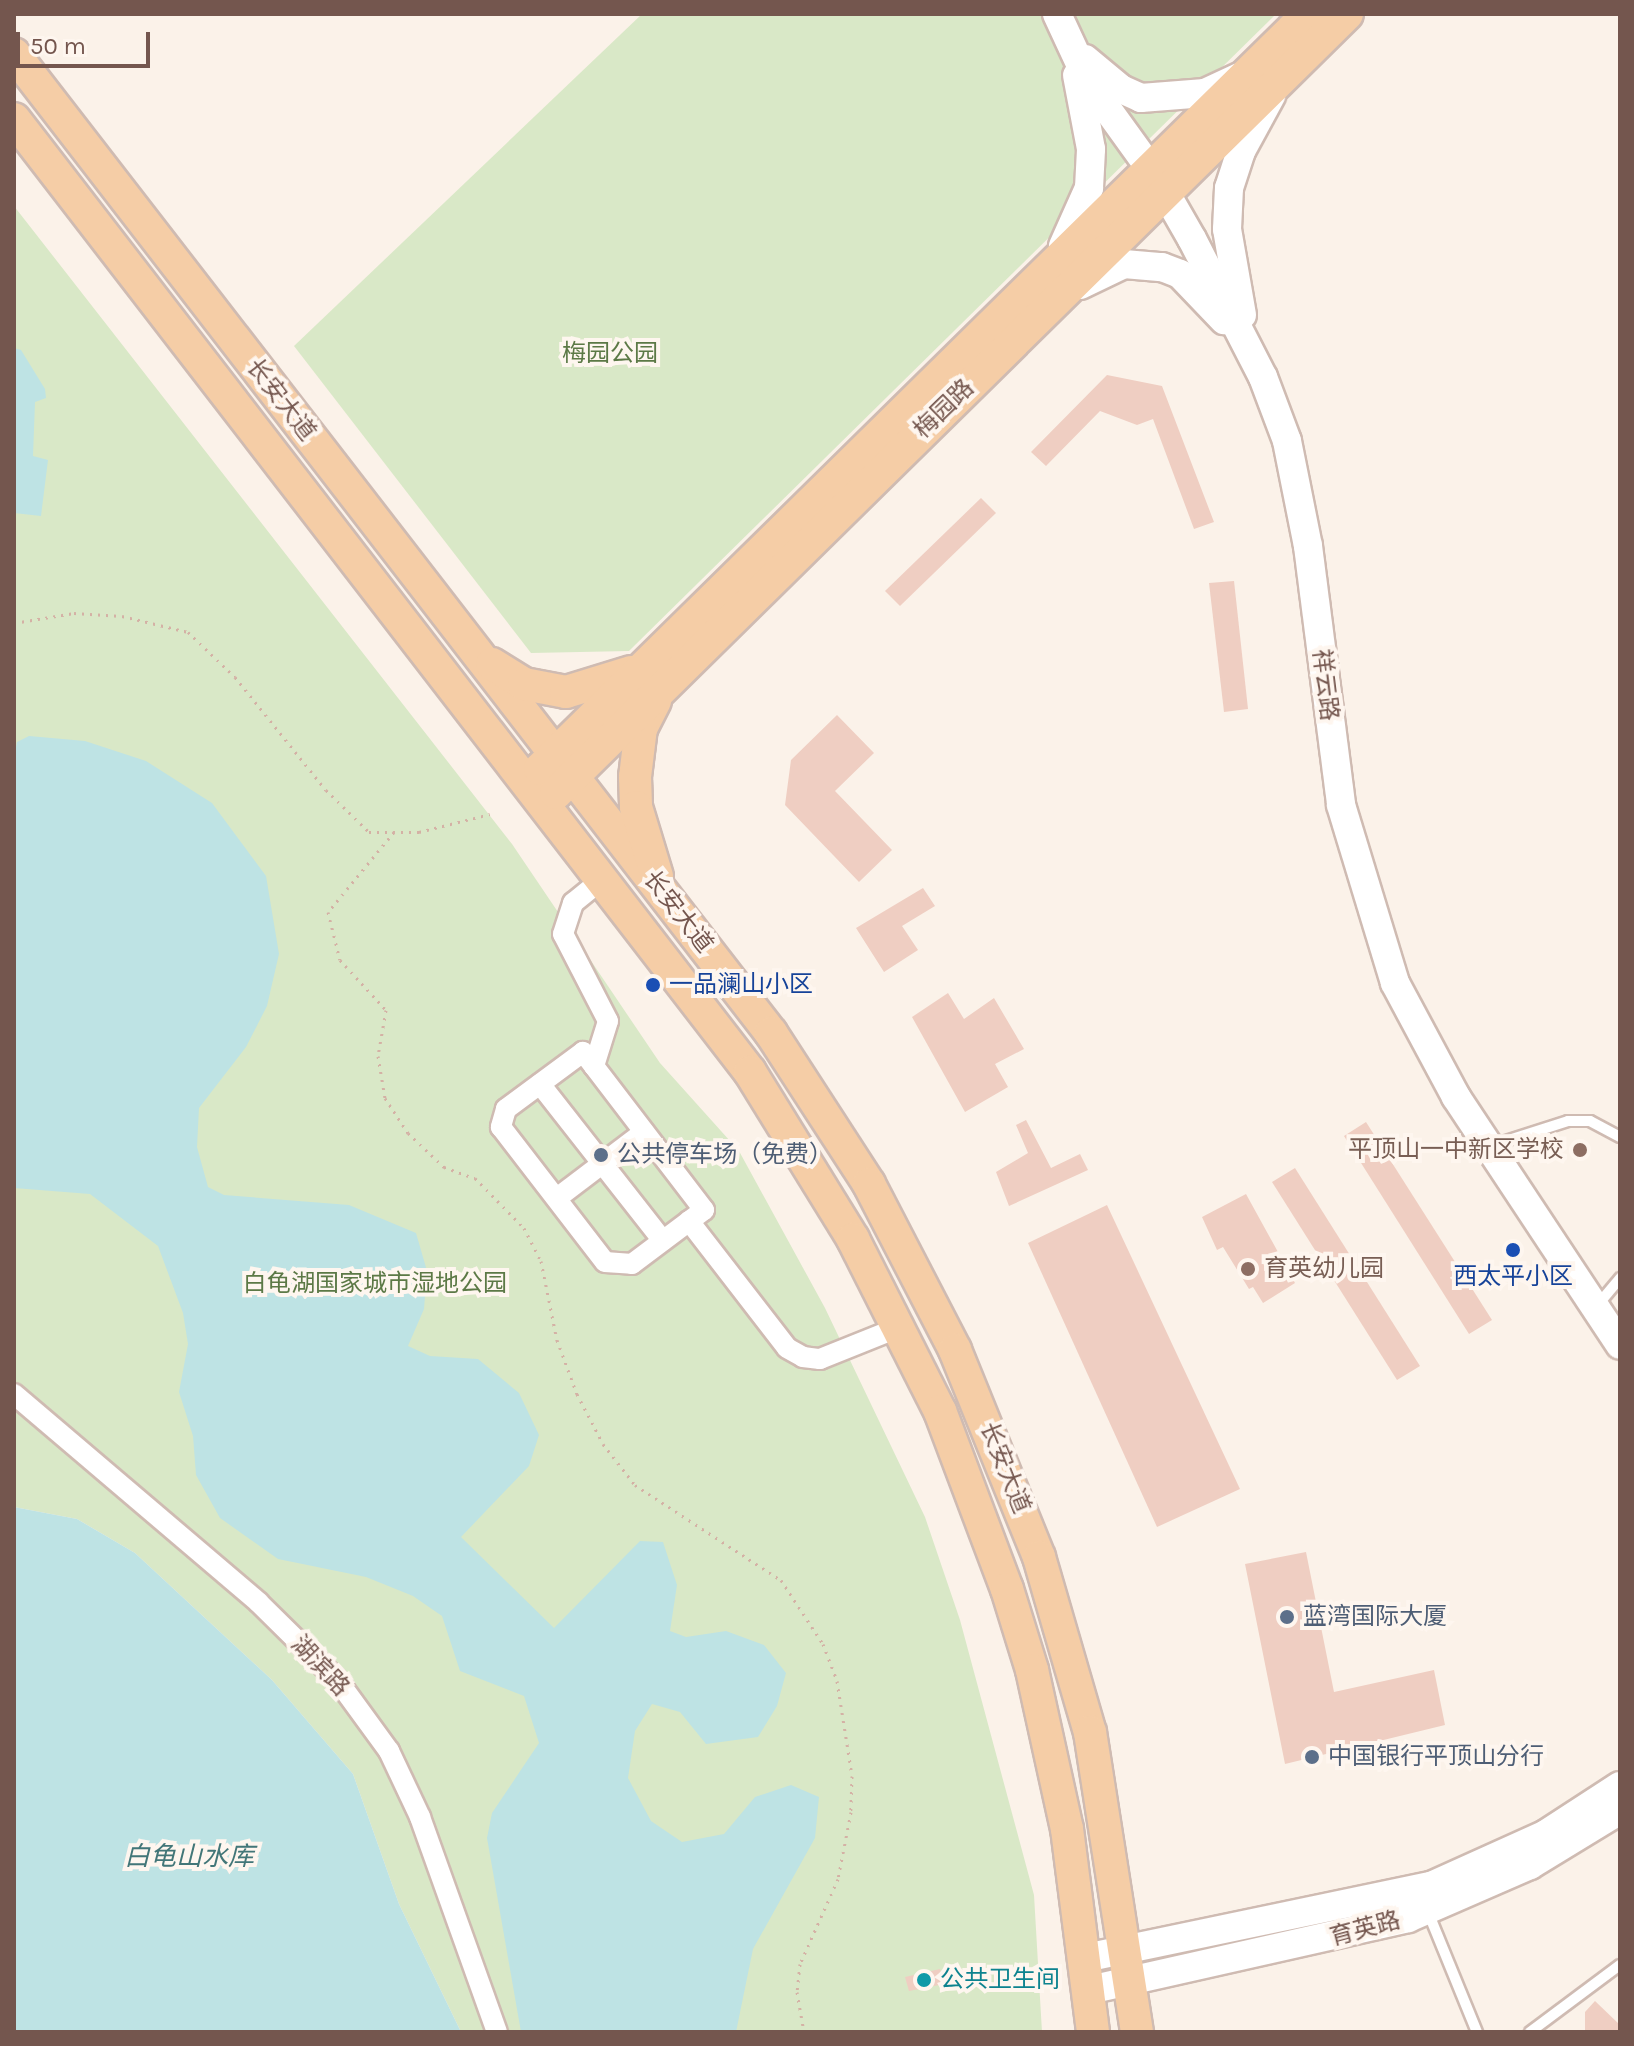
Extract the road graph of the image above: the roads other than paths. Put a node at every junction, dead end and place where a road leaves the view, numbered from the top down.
1 (1057, 14) edge
2 (1308, 14) edge
3 (1347, 14) edge
4 (1071, 47) junction
5 (14, 54) edge
6 (1247, 74) junction
7 (1282, 77) junction
8 (14, 119) edge
9 (1158, 180) junction
10 (1045, 290) junction
11 (1247, 343) junction
12 (474, 651) junction
13 (655, 674) junction
14 (563, 767) junction
15 (534, 795) junction
16 (601, 880) junction
17 (662, 891) junction
18 (594, 1066) junction
19 (540, 1084) junction
20 (644, 1132) junction
21 (1620, 1137) edge
22 (1488, 1147) junction
23 (603, 1163) junction
24 (557, 1198) junction
25 (689, 1221) junction
26 (663, 1241) junction
27 (1620, 1278) edge
28 (1595, 1308) junction
29 (900, 1327) junction
30 (1620, 1345) edge
31 (14, 1394) edge
32 (1620, 1786) edge
33 (1620, 1810) edge
34 (1428, 1911) junction
35 (1126, 1950) junction
36 (1085, 1958) junction
37 (1620, 1965) edge
38 (1130, 1982) junction
39 (1089, 1990) junction
40 (497, 2032) edge
41 (1093, 2032) edge
42 (1137, 2032) edge
43 (1477, 2032) edge
44 (1530, 2032) edge

1 - 4 main road, 祥云路
2 - 6 main road, 梅园路
3 - 7 main road, 梅园路
4 - 6 main road
4 - 9 main road, 祥云路
4 - 10 main road
5 - 12 main road, 长安大道
6 - 9 main road, 梅园路
7 - 9 main road, 梅园路
7 - 11 main road
8 - 15 main road, 长安大道
9 - 10 main road, 梅园路
9 - 11 main road, 祥云路
10 - 11 main road
10 - 13 main road, 梅园路
11 - 22 main road, 祥云路
12 - 13 main road
12 - 14 main road, 长安大道
13 - 14 main road, 梅园路
13 - 17 main road
14 - 15 main road, 梅园路
14 - 17 main road, 长安大道
15 - 16 main road, 长安大道
16 - 18 street
16 - 29 main road, 长安大道
17 - 35 main road, 长安大道
18 - 19 street
18 - 20 street
19 - 23 street
19 - 24 street
20 - 23 street
20 - 25 street
21 - 22 lane
22 - 28 main road, 祥云路
23 - 24 street
23 - 26 street
24 - 26 street
25 - 26 street
25 - 29 street
27 - 28 lane
28 - 30 main road, 祥云路
29 - 36 main road, 长安大道
31 - 40 street, 湖滨路
32 - 35 main road
33 - 34 main road, 育英路
34 - 38 main road, 育英路
34 - 43 lane
35 - 36 main road
35 - 38 main road, 长安大道
36 - 39 main road, 长安大道
37 - 44 lane
38 - 39 main road, 育英路
38 - 42 main road, 长安大道
39 - 41 main road, 长安大道

